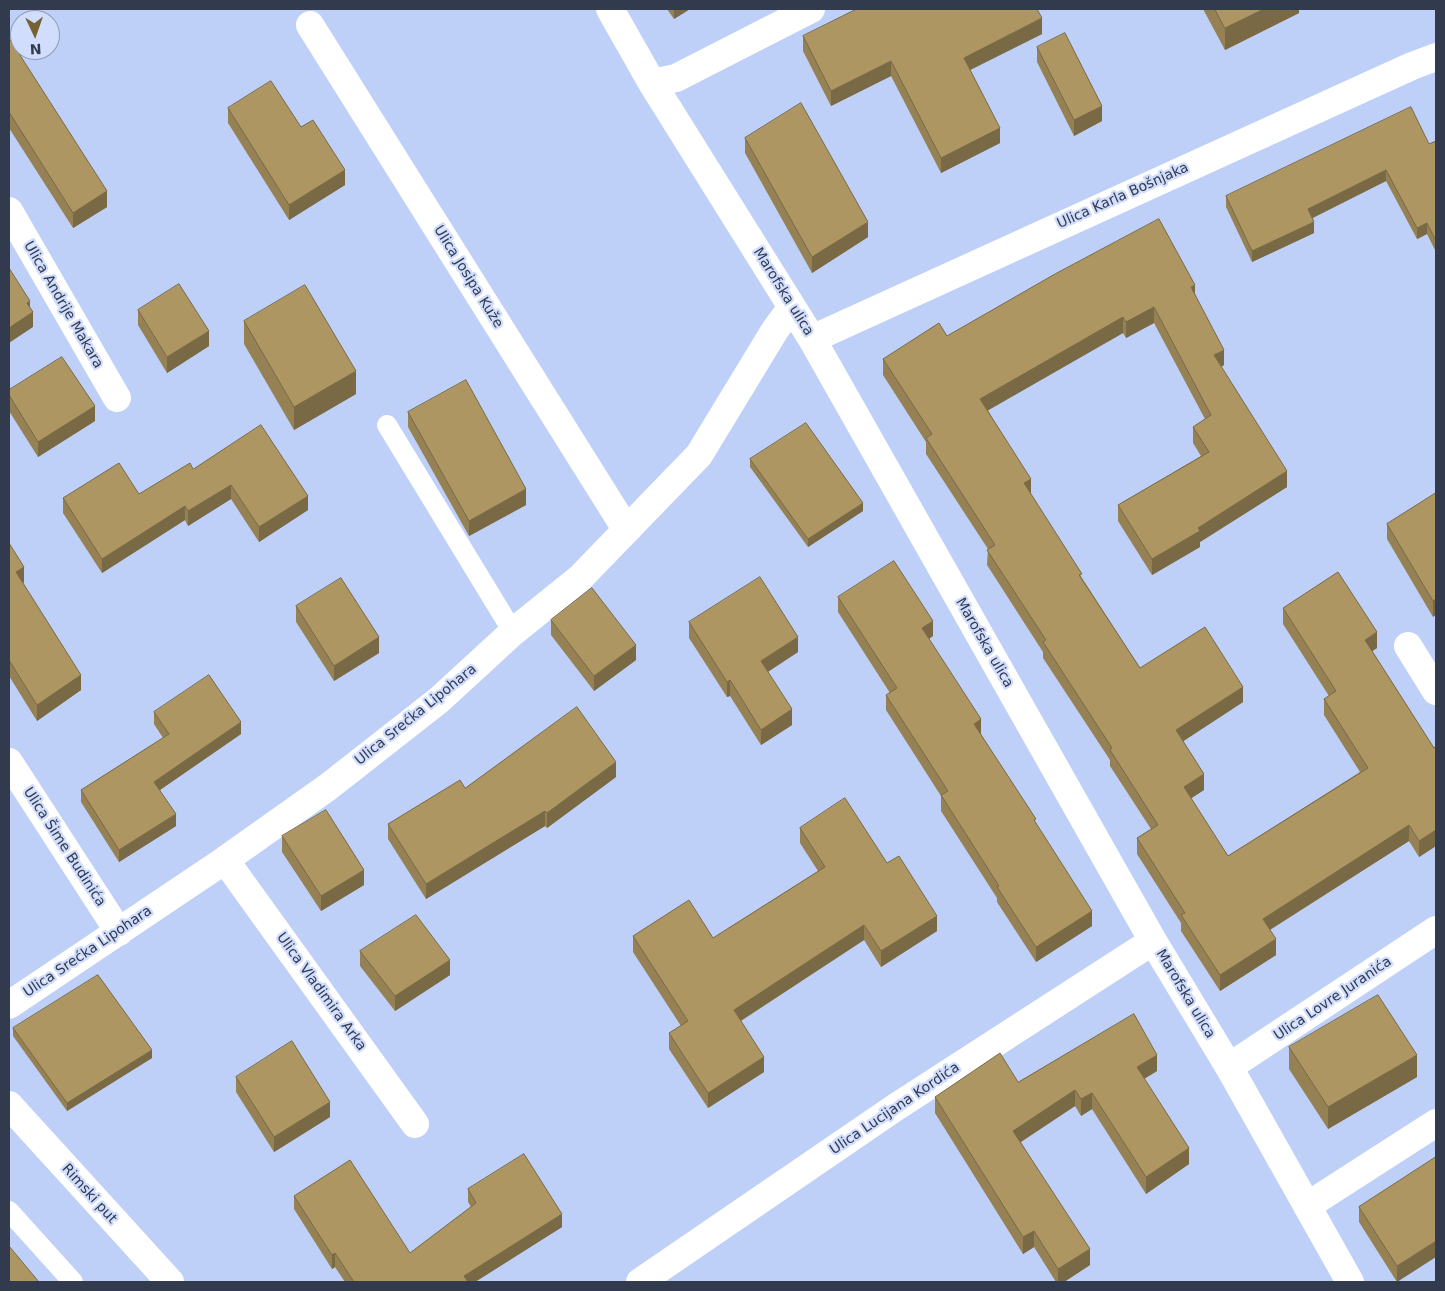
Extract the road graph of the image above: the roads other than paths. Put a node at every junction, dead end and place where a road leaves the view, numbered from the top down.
1 (610, 9) edge
2 (811, 9) edge
3 (310, 25) dead end
4 (1436, 57) edge
5 (652, 83) junction
6 (9, 211) edge
7 (792, 307) junction
8 (812, 339) junction
9 (117, 398) dead end
10 (387, 425) dead end
11 (626, 529) junction
12 (513, 632) junction
13 (1408, 646) dead end
14 (1436, 691) edge
15 (9, 762) edge
16 (225, 860) junction
17 (1436, 930) edge
18 (119, 932) junction
19 (1153, 941) junction
20 (9, 1005) edge
21 (1229, 1067) junction
22 (9, 1105) edge
23 (1436, 1123) edge
24 (415, 1124) dead end
25 (1307, 1206) junction
26 (9, 1211) edge
27 (73, 1282) edge
28 (170, 1282) edge
29 (640, 1282) edge
30 (1350, 1282) edge

1 - 5 street, Marofska ulica
2 - 5 street
3 - 11 street, Ulica Josipa Kuže
4 - 8 street, Ulica Karla Bošnjaka
5 - 7 street, Marofska ulica
6 - 9 street, Ulica Andrije Makara
7 - 8 street, Marofska ulica
7 - 11 street, Ulica Srećka Lipohara
8 - 19 street, Marofska ulica
10 - 12 lane
11 - 12 street, Ulica Srećka Lipohara
12 - 16 street, Ulica Srećka Lipohara
13 - 14 street
15 - 18 street, Ulica Šime Budinića
16 - 18 street, Ulica Srećka Lipohara
16 - 24 street, Ulica Vladimira Arka
17 - 21 street, Ulica Lovre Juranića
18 - 20 street, Ulica Srećka Lipohara
19 - 21 street, Marofska ulica
19 - 29 street, Ulica Lucijana Kordića
21 - 25 street, Marofska ulica
22 - 28 street, Rimski put
23 - 25 street
25 - 30 street, Marofska ulica
26 - 27 lane

